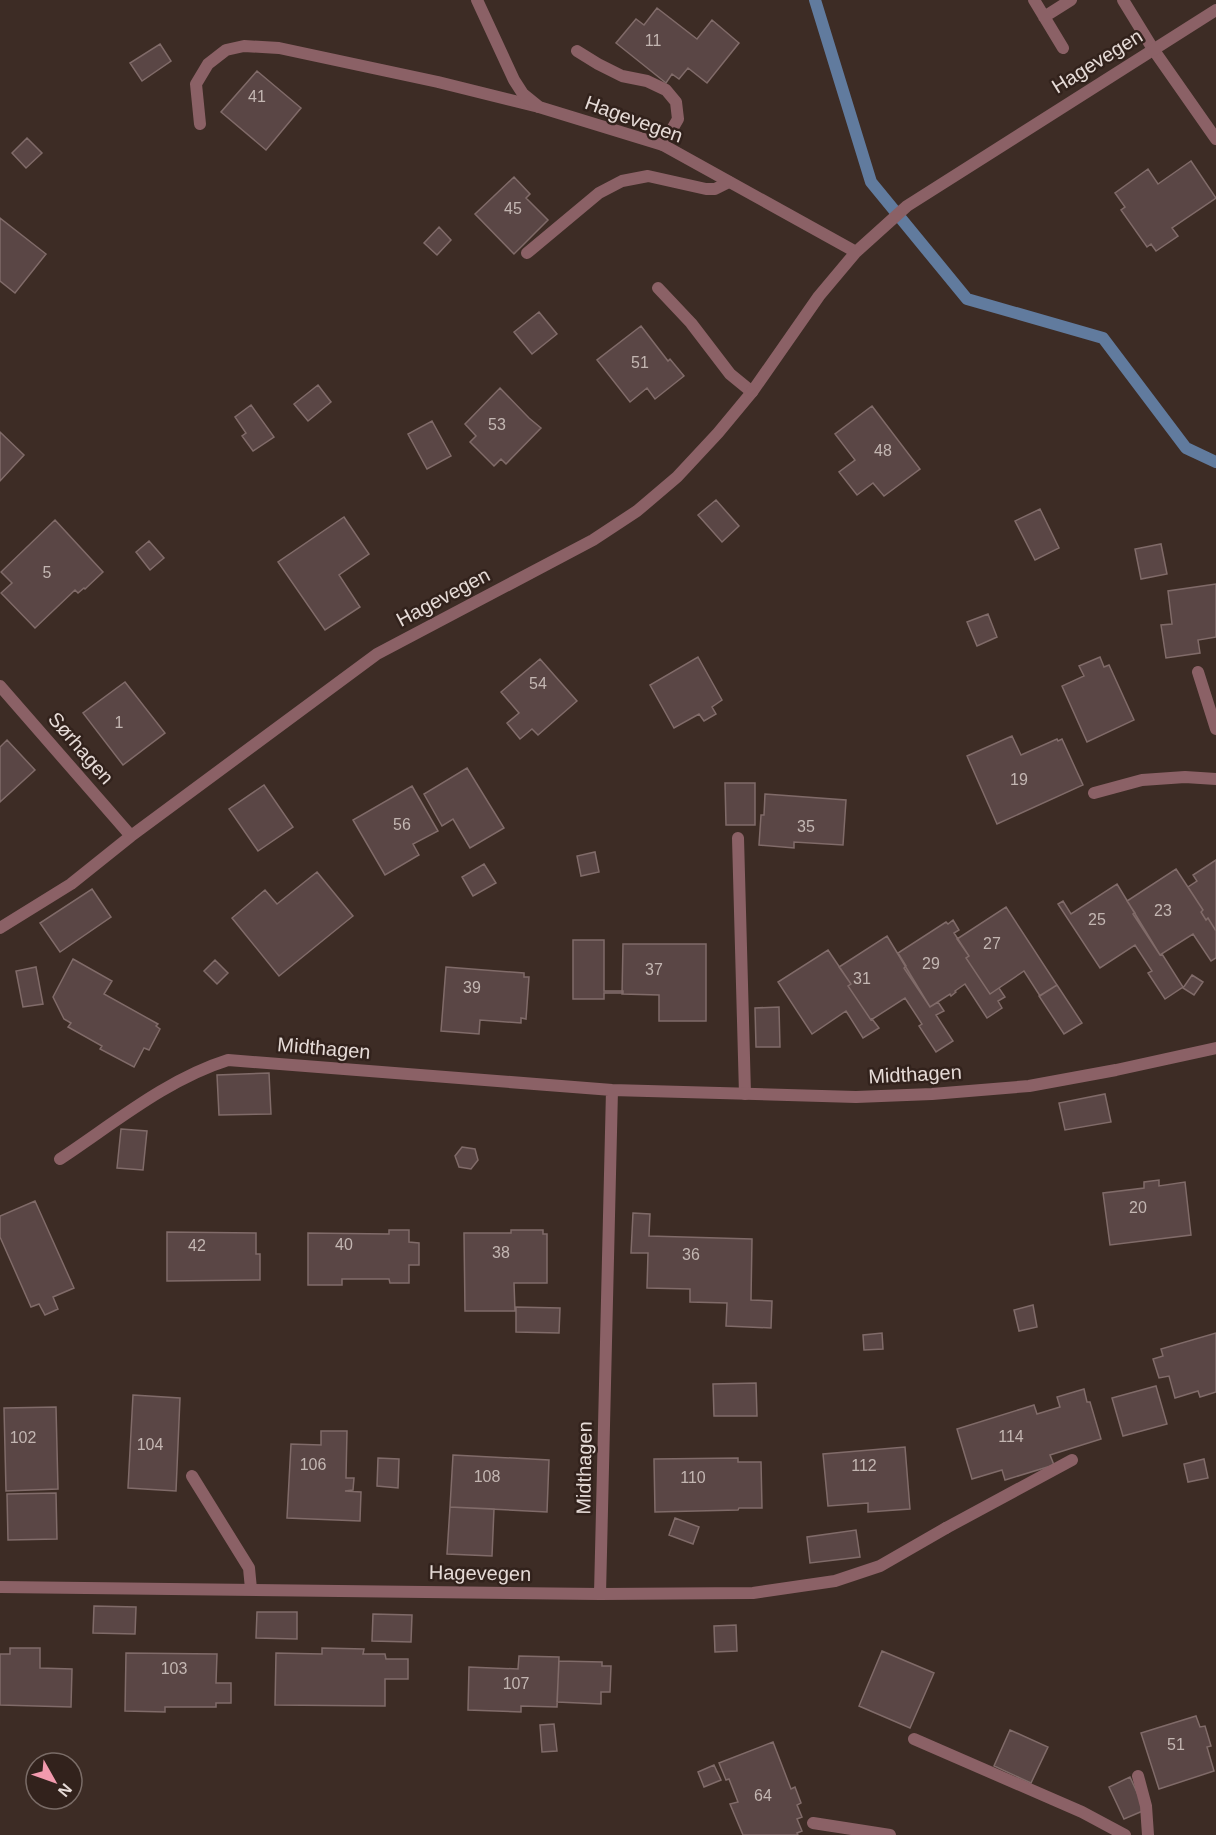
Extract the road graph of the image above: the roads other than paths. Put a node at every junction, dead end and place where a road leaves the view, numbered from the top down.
1 (477, 0) edge
2 (1034, 0) edge
3 (1071, 0) edge
4 (1123, 0) edge
5 (1216, 10) edge
6 (1044, 16) junction
7 (1063, 48) dead end
8 (1153, 49) junction
9 (577, 51) dead end
10 (539, 107) junction
11 (200, 124) dead end
12 (1216, 139) edge
13 (663, 145) junction
14 (729, 182) junction
15 (856, 252) junction
16 (527, 253) dead end
17 (658, 288) dead end
18 (752, 392) junction
19 (1198, 672) dead end
20 (0, 686) edge
21 (1214, 720) edge
22 (1216, 779) edge
23 (1095, 793) dead end
24 (131, 837) junction
25 (738, 838) dead end
26 (0, 928) edge
27 (1216, 1048) edge
28 (612, 1090) junction
29 (745, 1094) junction
30 (60, 1159) dead end
31 (1072, 1460) dead end
32 (192, 1476) dead end
33 (0, 1587) edge
34 (251, 1589) junction
35 (600, 1594) junction
36 (914, 1739) dead end
37 (1138, 1776) dead end
38 (813, 1824) dead end
39 (890, 1835) edge
40 (1125, 1835) edge
41 (1148, 1835) edge

1 - 10 street, Hagevegen
2 - 6 street
3 - 6 street
4 - 8 street
5 - 8 street, Hagevegen
6 - 7 street
8 - 12 street
8 - 15 street, Hagevegen
9 - 13 street
10 - 11 street
10 - 13 street, Hagevegen
13 - 14 street, Hagevegen
14 - 15 street, Hagevegen
14 - 16 street
15 - 18 street, Hagevegen
17 - 18 street
18 - 24 street, Hagevegen
19 - 21 street
20 - 24 street, Sørhagen
22 - 23 street
24 - 26 street, Hagevegen
25 - 29 street
27 - 29 street, Midthagen
28 - 29 street, Midthagen
28 - 30 street, Midthagen
28 - 35 street, Midthagen
31 - 35 street, Hagevegen
32 - 34 street
33 - 34 street, Hagevegen
34 - 35 street, Hagevegen
36 - 40 street
37 - 41 street
38 - 39 street

